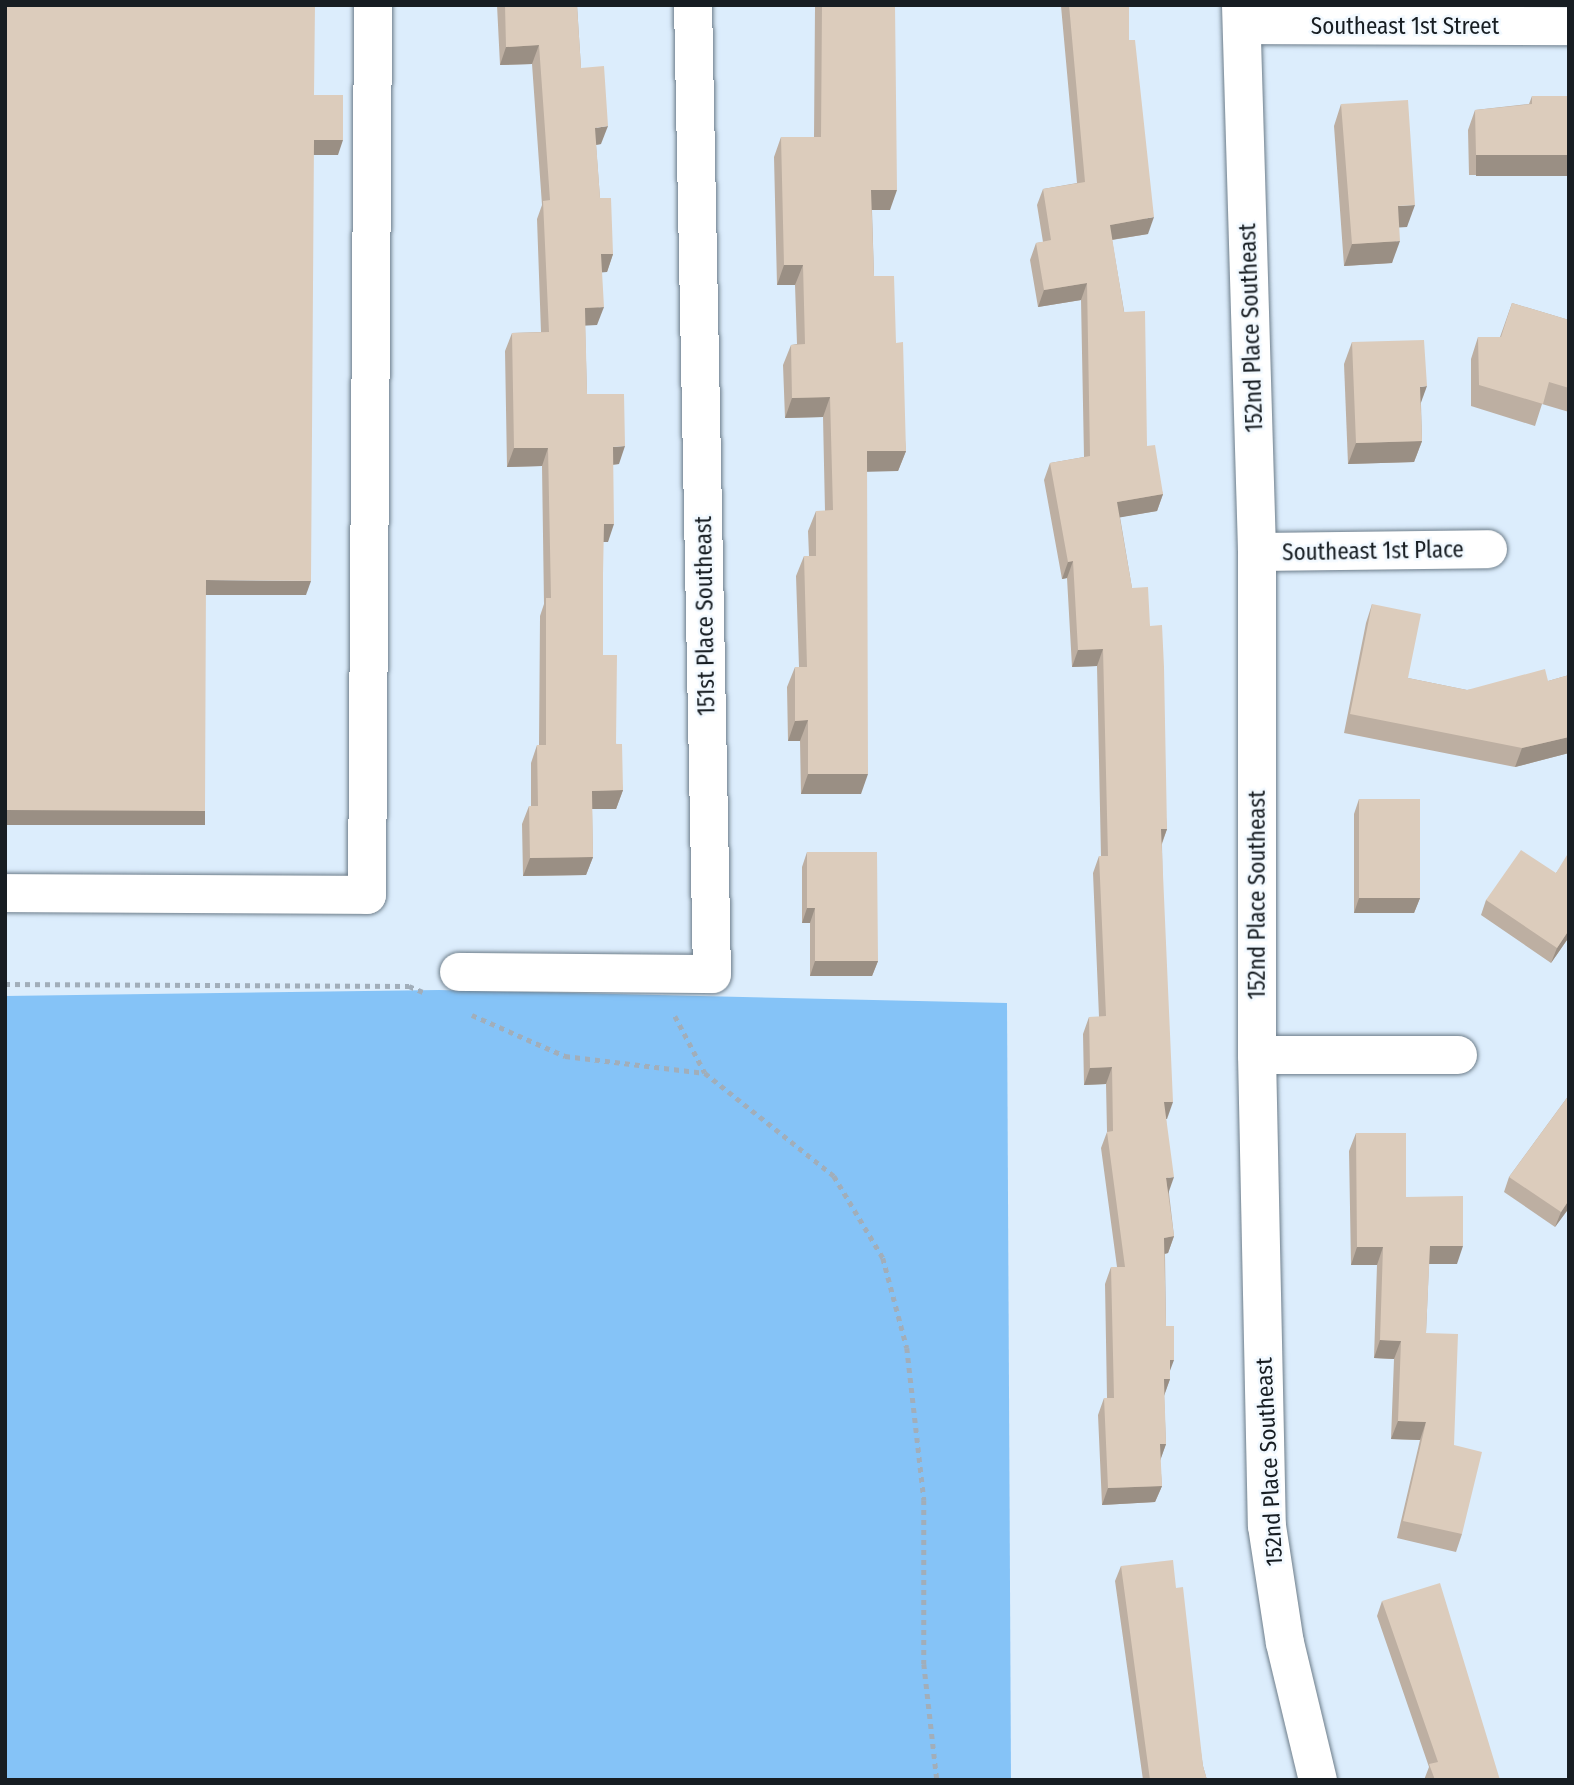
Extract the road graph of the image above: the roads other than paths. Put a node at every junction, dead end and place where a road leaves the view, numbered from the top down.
1 (373, 5) edge
2 (693, 5) edge
3 (1241, 15) edge
4 (1569, 26) edge
5 (1488, 550) dead end
6 (1257, 552) junction
7 (5, 893) edge
8 (445, 984) road end
9 (1257, 1055) junction
10 (1458, 1055) dead end
11 (1318, 1780) edge

1 - 7 street
2 - 8 street, 151st Place Southeast
3 - 4 street, Southeast 1st Street
3 - 6 street, 152nd Place Southeast
5 - 6 street, Southeast 1st Place
6 - 9 street, 152nd Place Southeast
9 - 10 street
9 - 11 street, 152nd Place Southeast

